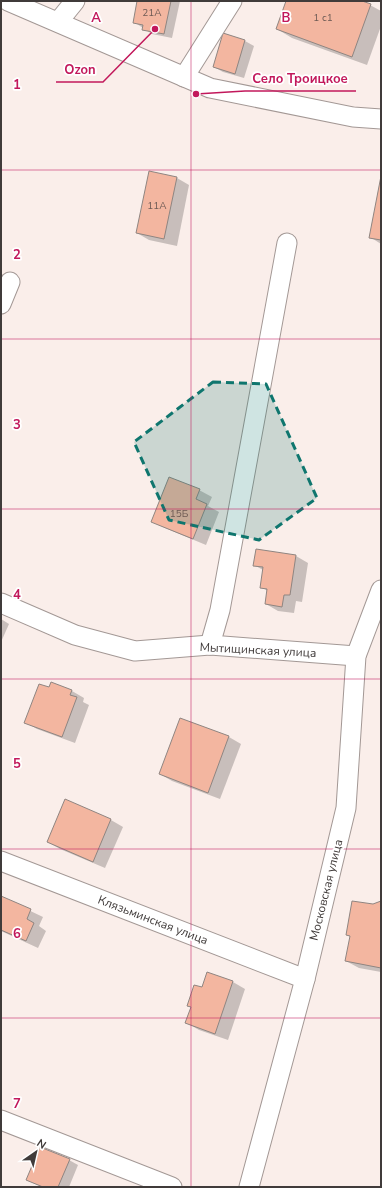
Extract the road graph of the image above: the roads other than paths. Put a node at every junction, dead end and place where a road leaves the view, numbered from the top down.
1 (8, 1) edge
2 (75, 1) edge
3 (232, 1) edge
4 (58, 22) junction
5 (184, 77) junction
6 (381, 119) edge
7 (287, 243) dead end
8 (10, 282) dead end
9 (1, 304) edge
10 (381, 590) edge
11 (1, 602) edge
12 (210, 645) junction
13 (356, 656) junction
14 (1, 861) edge
15 (305, 979) junction
16 (1, 1120) edge
17 (172, 1187) edge
18 (249, 1187) edge

1 - 4 street
2 - 4 street
3 - 5 street
4 - 5 street
5 - 6 street
7 - 12 street
8 - 9 street
10 - 13 street, Московская улица
11 - 12 street, Мытищинская улица
12 - 13 street, Мытищинская улица
13 - 15 street, Московская улица
14 - 15 street, Клязьминская улица
15 - 18 street, Московская улица
16 - 17 street

